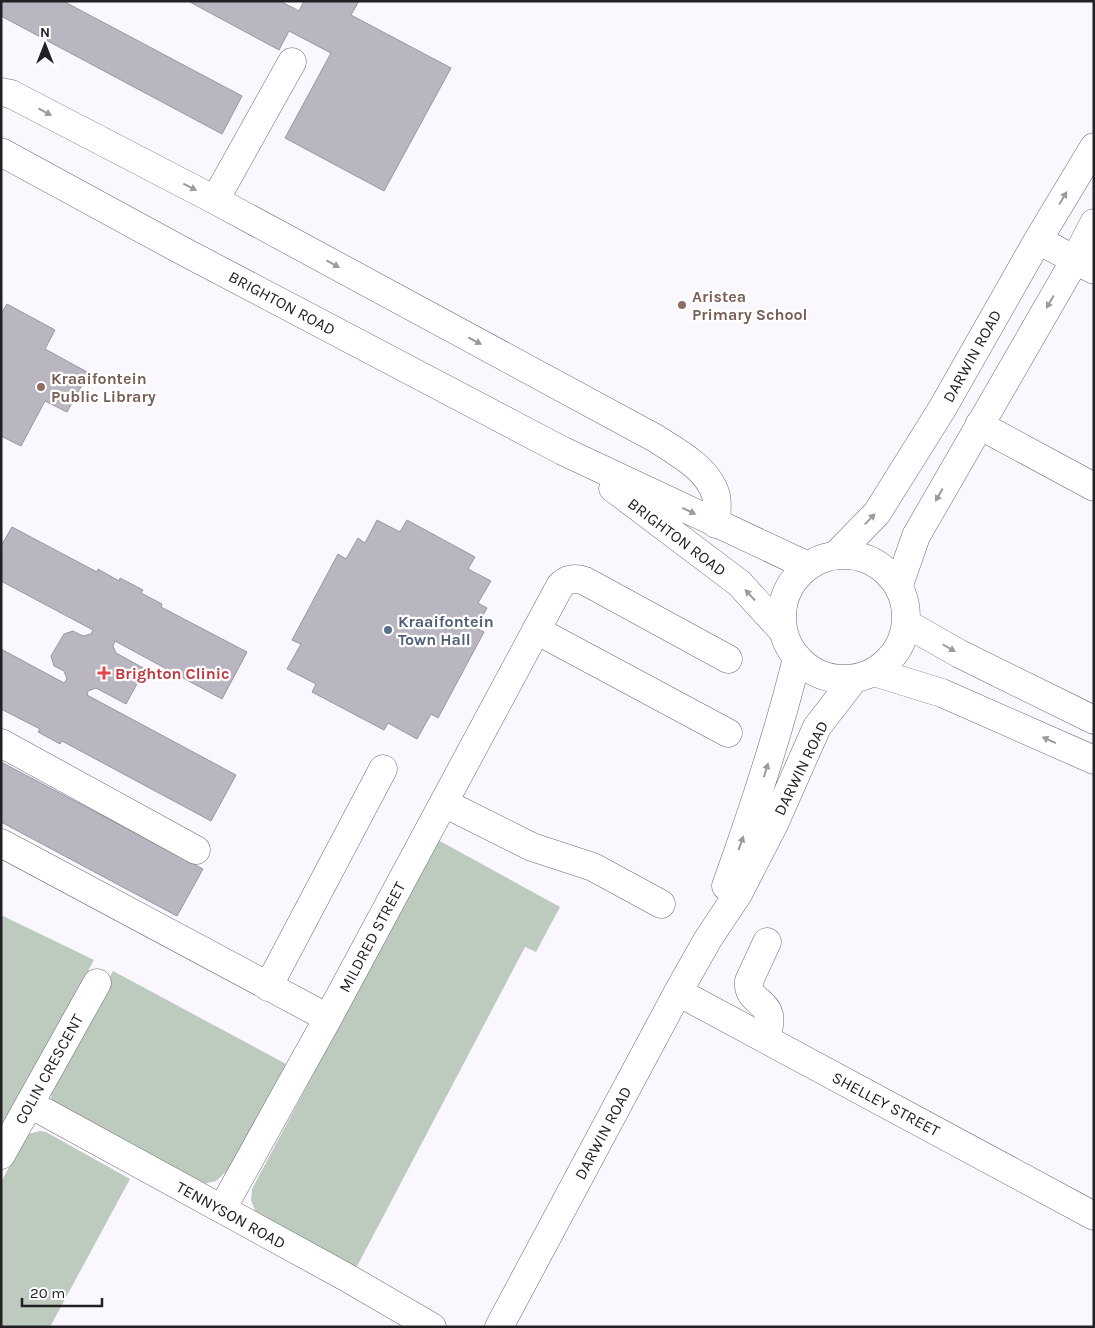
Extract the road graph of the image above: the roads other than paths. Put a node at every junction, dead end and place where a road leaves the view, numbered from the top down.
1 (292, 62) dead end
2 (1, 92) edge
3 (1094, 147) edge
4 (1, 152) edge
5 (215, 200) junction
6 (1094, 223) edge
7 (1038, 240) junction
8 (1084, 265) edge
9 (979, 426) junction
10 (563, 451) junction
11 (1094, 487) edge
12 (716, 524) junction
13 (837, 554) junction
14 (808, 566) junction
15 (898, 584) junction
16 (907, 624) junction
17 (536, 630) junction
18 (783, 631) junction
19 (797, 658) junction
20 (728, 659) dead end
21 (864, 676) junction
22 (1094, 720) edge
23 (728, 733) dead end
24 (1, 743) edge
25 (1094, 760) edge
26 (383, 769) dead end
27 (444, 803) junction
28 (1, 843) edge
29 (196, 850) dead end
30 (660, 904) dead end
31 (708, 939) junction
32 (766, 942) dead end
33 (97, 983) dead end
34 (268, 987) junction
35 (678, 992) junction
36 (328, 1018) junction
37 (766, 1040) junction
38 (30, 1104) junction
39 (1, 1155) edge
40 (222, 1209) junction
41 (1094, 1216) edge
42 (432, 1327) edge
43 (499, 1327) edge

1 - 5 street
2 -> 5 street
7 -> 3 street, DARWIN ROAD
4 - 10 street, BRIGHTON ROAD
5 -> 12 street
6 - 8 street
7 - 8 street
13 -> 7 street, DARWIN ROAD
8 -> 9 street
9 - 11 street
9 -> 15 street
10 -> 12 street, BRIGHTON ROAD
18 -> 10 street, BRIGHTON ROAD
12 - 14 street, BRIGHTON ROAD
13 - 14 street
13 - 15 street
14 - 18 street
15 - 16 street
16 - 21 street
16 -> 22 street
17 - 20 street, MILDRED STREET
17 - 23 street
17 - 27 street, MILDRED STREET
18 - 19 street
19 - 21 street
31 -> 19 street, DARWIN ROAD
25 -> 21 street
21 - 31 street, DARWIN ROAD
24 - 29 street
26 - 34 street
27 - 30 street
27 - 36 street, MILDRED STREET
28 - 34 street
31 - 35 street, DARWIN ROAD
32 - 37 street
33 - 38 street, COLIN CRESCENT
34 - 36 street
35 - 37 street, SHELLEY STREET
35 - 43 street, DARWIN ROAD
36 - 40 street, MILDRED STREET
37 - 41 street, SHELLEY STREET
38 - 39 street, COLIN CRESCENT
38 - 40 street, TENNYSON ROAD
40 - 42 street, TENNYSON ROAD

